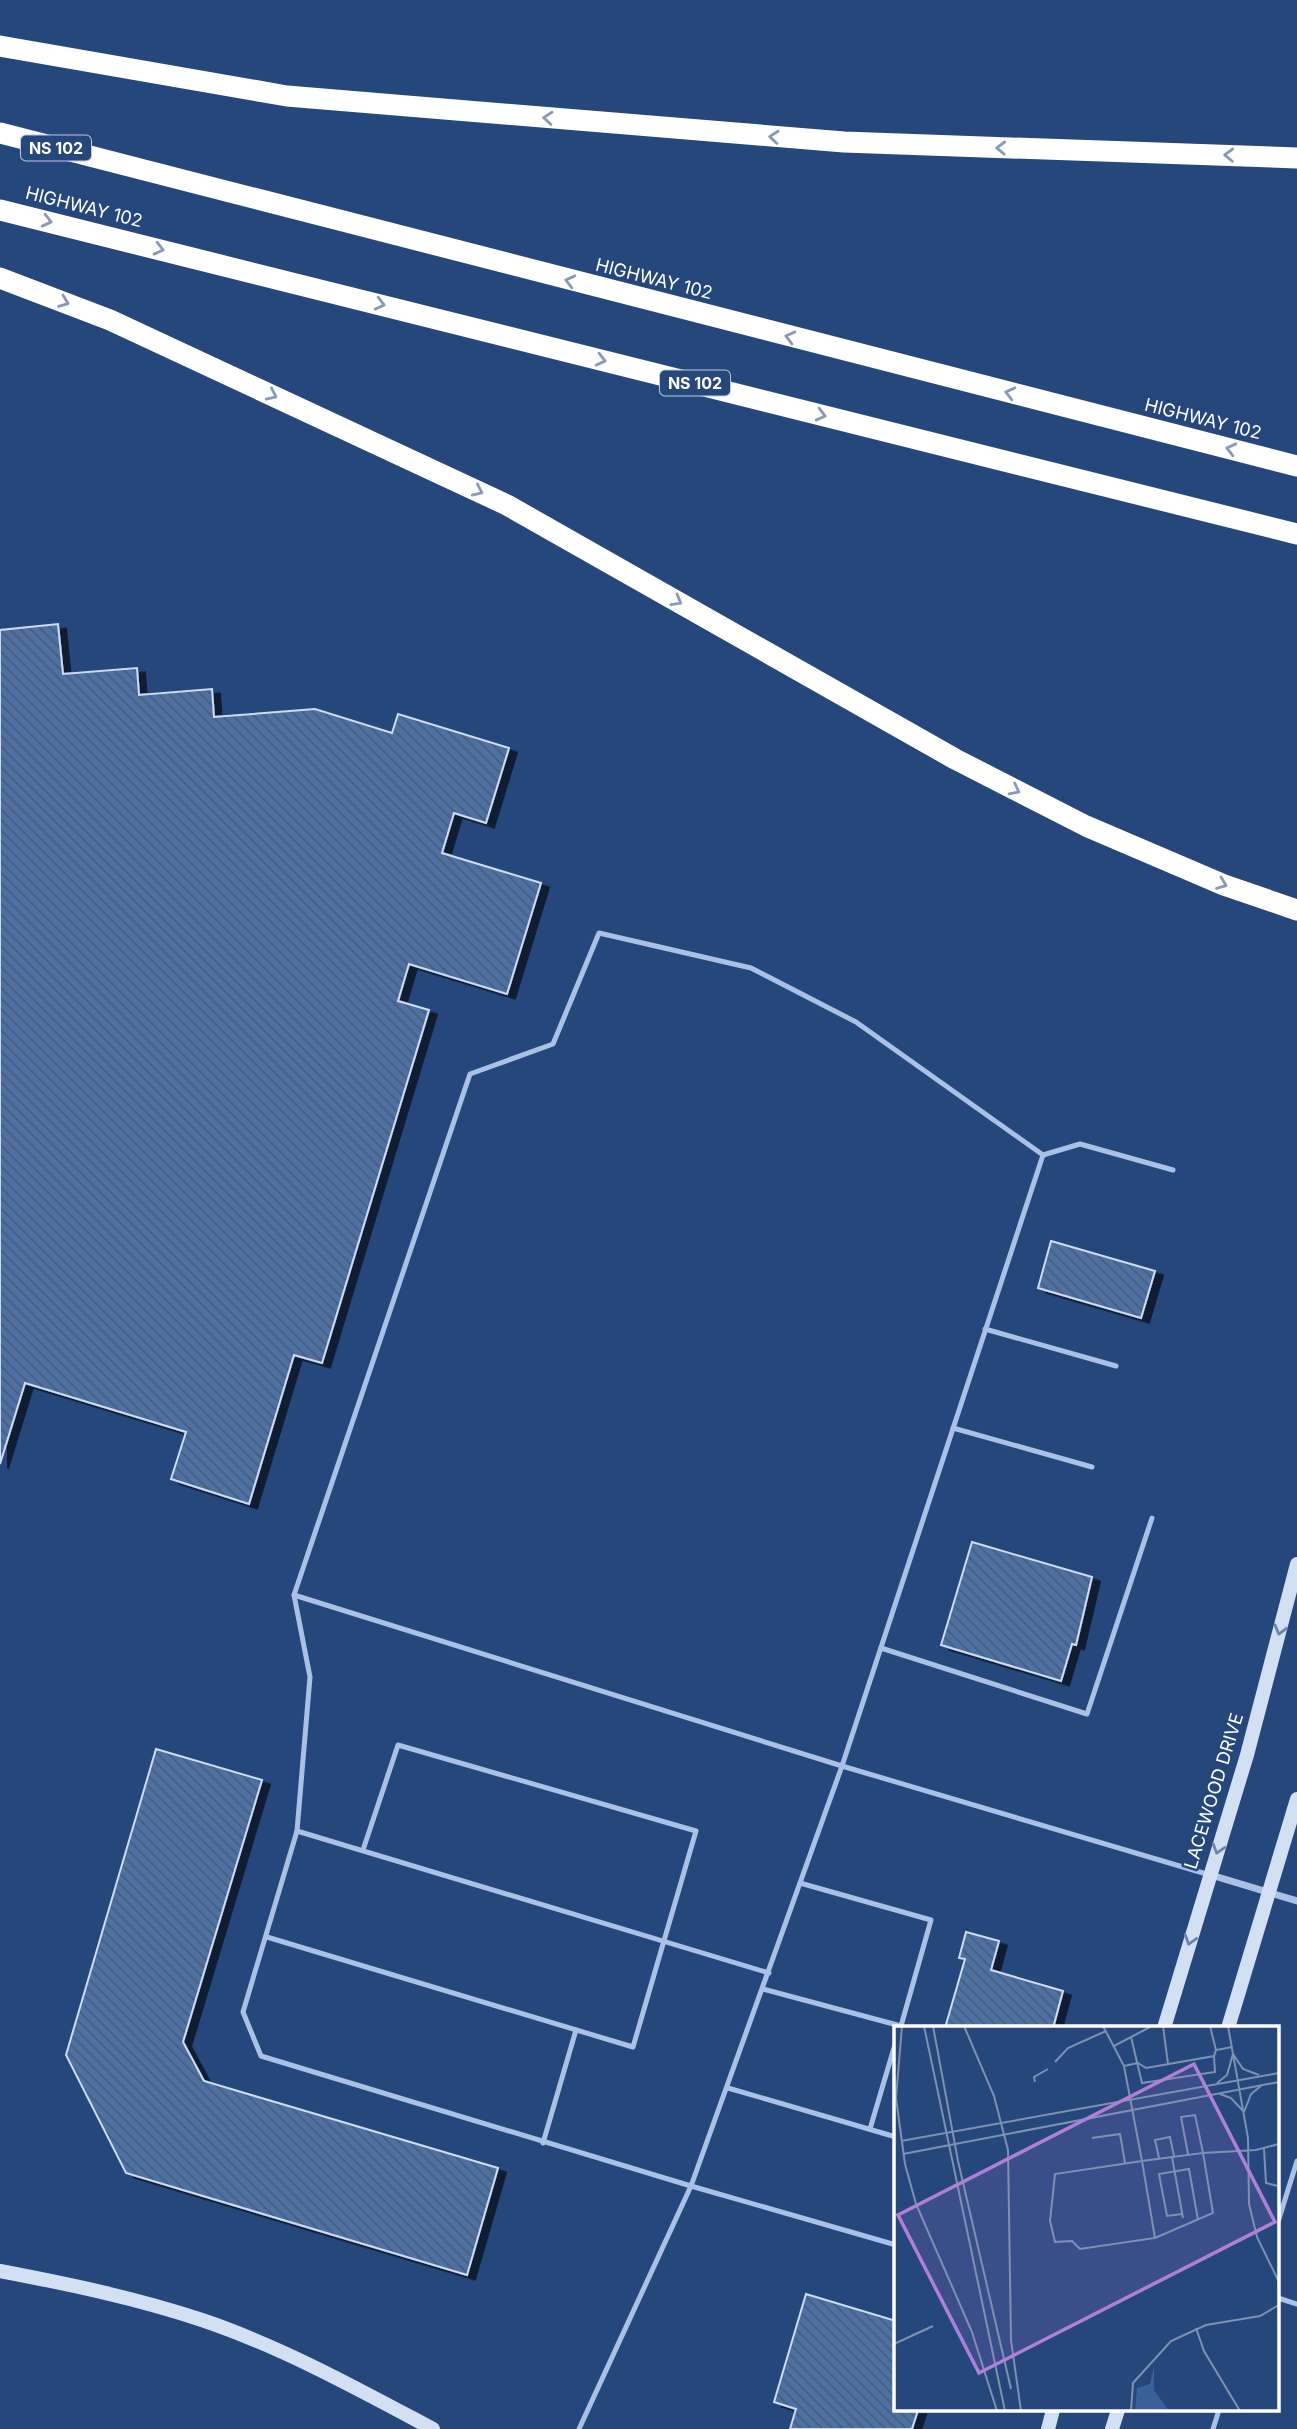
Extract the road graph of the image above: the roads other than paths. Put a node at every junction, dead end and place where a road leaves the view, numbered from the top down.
1 (0, 46) edge
2 (0, 133) edge
3 (1297, 158) edge
4 (0, 210) edge
5 (0, 278) edge
6 (1297, 466) edge
7 (1297, 534) edge
8 (1297, 911) edge
9 (1043, 1155) junction
10 (1173, 1170) dead end
11 (985, 1329) junction
12 (1116, 1366) dead end
13 (953, 1428) junction
14 (1092, 1467) dead end
15 (1152, 1518) dead end
16 (1297, 1564) edge
17 (294, 1595) junction
18 (881, 1648) junction
19 (842, 1766) junction
20 (1297, 1799) edge
21 (297, 1831) junction
22 (363, 1850) junction
23 (1210, 1875) junction
24 (800, 1883) junction
25 (1269, 1893) junction
26 (1297, 1901) edge
27 (267, 1937) junction
28 (664, 1941) junction
29 (769, 1973) junction
30 (763, 1989) junction
31 (896, 2026) edge
32 (900, 2026) edge
33 (1165, 2026) edge
34 (1229, 2026) edge
35 (576, 2030) junction
36 (894, 2047) edge
37 (728, 2088) junction
38 (870, 2129) junction
39 (894, 2136) edge
40 (543, 2143) junction
41 (1297, 2161) edge
42 (691, 2186) junction
43 (1280, 2216) edge
44 (894, 2244) edge
45 (0, 2271) edge
46 (1280, 2299) edge
47 (1297, 2304) edge
48 (1052, 2412) edge
49 (1117, 2412) edge
50 (1218, 2412) edge
51 (433, 2429) edge
52 (579, 2429) edge
53 (1048, 2429) edge
54 (1112, 2429) edge
55 (1213, 2429) edge

3 -> 1 highway
6 -> 2 highway, HIGHWAY 102 / NS 102
4 -> 7 highway, HIGHWAY 102 / NS 102
5 -> 8 highway
9 - 10 lane
9 - 11 lane
9 - 17 lane
11 - 12 lane
11 - 13 lane
13 - 14 lane
13 - 18 lane
15 - 18 lane
16 -> 23 main road, LACEWOOD DRIVE
17 - 19 lane
17 - 21 lane
18 - 19 lane
19 - 23 lane
19 - 24 lane
20 - 25 main road
21 - 22 lane
21 - 27 lane
22 - 28 lane
22 - 28 lane
23 - 25 street
23 -> 33 main road, LACEWOOD DRIVE
24 - 29 lane
24 - 32 lane
25 - 26 street
25 - 34 main road
27 - 35 lane
27 - 40 lane
28 - 29 lane
28 - 35 lane
29 - 30 lane
30 - 31 lane
30 - 37 lane
35 - 40 lane
36 - 38 lane
37 - 38 lane
37 - 42 lane
38 - 39 lane
40 - 42 lane
41 - 43 lane
42 - 44 lane
42 - 52 lane
45 - 51 main road
46 - 47 lane
48 - 53 main road
49 - 54 main road
50 - 55 lane

